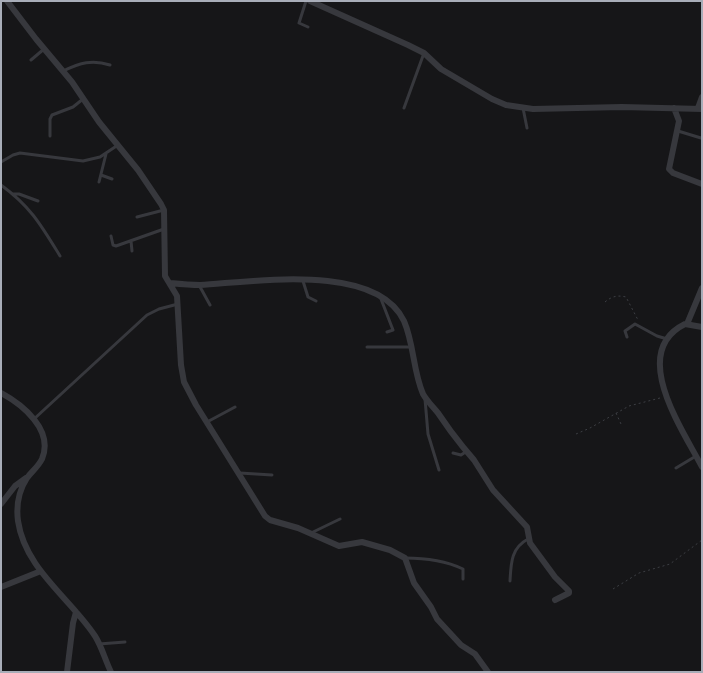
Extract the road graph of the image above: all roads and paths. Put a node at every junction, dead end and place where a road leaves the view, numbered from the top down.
1 (8, 1) edge
2 (306, 1) edge
3 (310, 1) edge
4 (308, 27) dead end
5 (44, 49) junction
6 (424, 54) junction
7 (32, 60) dead end
8 (110, 65) dead end
9 (64, 71) junction
10 (702, 97) edge
11 (84, 99) junction
12 (404, 108) dead end
13 (523, 108) junction
14 (674, 108) junction
15 (700, 109) edge
16 (527, 128) dead end
17 (678, 131) junction
18 (50, 136) dead end
19 (701, 138) edge
20 (118, 145) junction
21 (106, 154) junction
22 (1, 162) edge
23 (100, 176) junction
24 (112, 178) dead end
25 (99, 182) dead end
26 (702, 184) edge
27 (1, 185) edge
28 (13, 194) junction
29 (38, 201) dead end
30 (164, 210) junction
31 (137, 217) dead end
32 (164, 229) junction
33 (111, 236) dead end
34 (131, 241) junction
35 (132, 251) dead end
36 (60, 256) dead end
37 (303, 281) junction
38 (170, 283) junction
39 (199, 285) junction
40 (702, 288) edge
41 (380, 296) junction
42 (316, 301) dead end
43 (605, 302) dead end
44 (178, 304) junction
45 (210, 305) dead end
46 (688, 324) junction
47 (641, 326) junction
48 (702, 327) edge
49 (387, 332) dead end
50 (627, 337) dead end
51 (667, 340) junction
52 (367, 347) dead end
53 (411, 347) junction
54 (1, 393) edge
55 (666, 396) junction
56 (425, 397) junction
57 (235, 407) dead end
58 (616, 413) junction
59 (34, 419) junction
60 (207, 422) junction
61 (621, 424) dead end
62 (576, 434) dead end
63 (467, 451) junction
64 (453, 453) dead end
65 (696, 456) junction
66 (702, 467) edge
67 (676, 468) dead end
68 (438, 470) dead end
69 (240, 473) junction
70 (272, 475) dead end
71 (27, 478) junction
72 (1, 504) edge
73 (340, 519) dead end
74 (311, 533) junction
75 (528, 539) junction
76 (702, 540) edge
77 (405, 558) junction
78 (41, 571) junction
79 (463, 579) dead end
80 (510, 581) dead end
81 (1, 587) edge
82 (614, 589) dead end
83 (555, 600) dead end
84 (76, 612) junction
85 (125, 642) dead end
86 (99, 644) junction
87 (67, 672) edge
88 (110, 672) edge
89 (488, 672) edge

1 - 5 street
2 - 4 lane
3 - 6 street
5 - 7 lane
5 - 9 street
6 - 12 lane
6 - 13 street
8 - 9 lane
9 - 11 street
10 - 15 street
11 - 18 lane
11 - 20 street
13 - 14 street
13 - 16 lane
14 - 15 street
14 - 17 street
17 - 19 lane
17 - 26 street
20 - 21 lane
20 - 30 street
21 - 22 lane
21 - 23 lane
23 - 24 lane
23 - 25 lane
27 - 28 lane
28 - 29 lane
28 - 36 lane
30 - 31 lane
30 - 32 street
32 - 34 lane
32 - 38 street
33 - 34 lane
34 - 35 lane
37 - 39 street
37 - 41 street
37 - 42 lane
38 - 39 street
38 - 44 street
39 - 45 lane
40 - 46 street
41 - 49 lane
41 - 53 street
43 - 47 path
44 - 59 lane
44 - 60 street
46 - 48 street
46 - 51 street
47 - 50 lane
47 - 51 lane
51 - 55 street
52 - 53 lane
53 - 56 street
54 - 59 street
55 - 58 path
55 - 65 street
56 - 63 street
56 - 68 lane
57 - 60 lane
58 - 61 path
58 - 62 path
59 - 71 street
60 - 69 street
63 - 64 lane
63 - 75 street
65 - 66 street
65 - 67 lane
69 - 70 lane
69 - 74 street
71 - 72 street
71 - 78 street
73 - 74 lane
74 - 77 street
75 - 80 lane
75 - 83 street
76 - 82 path
77 - 79 lane
77 - 89 street
78 - 81 street
78 - 84 street
84 - 86 street
84 - 87 street
85 - 86 lane
86 - 88 street

